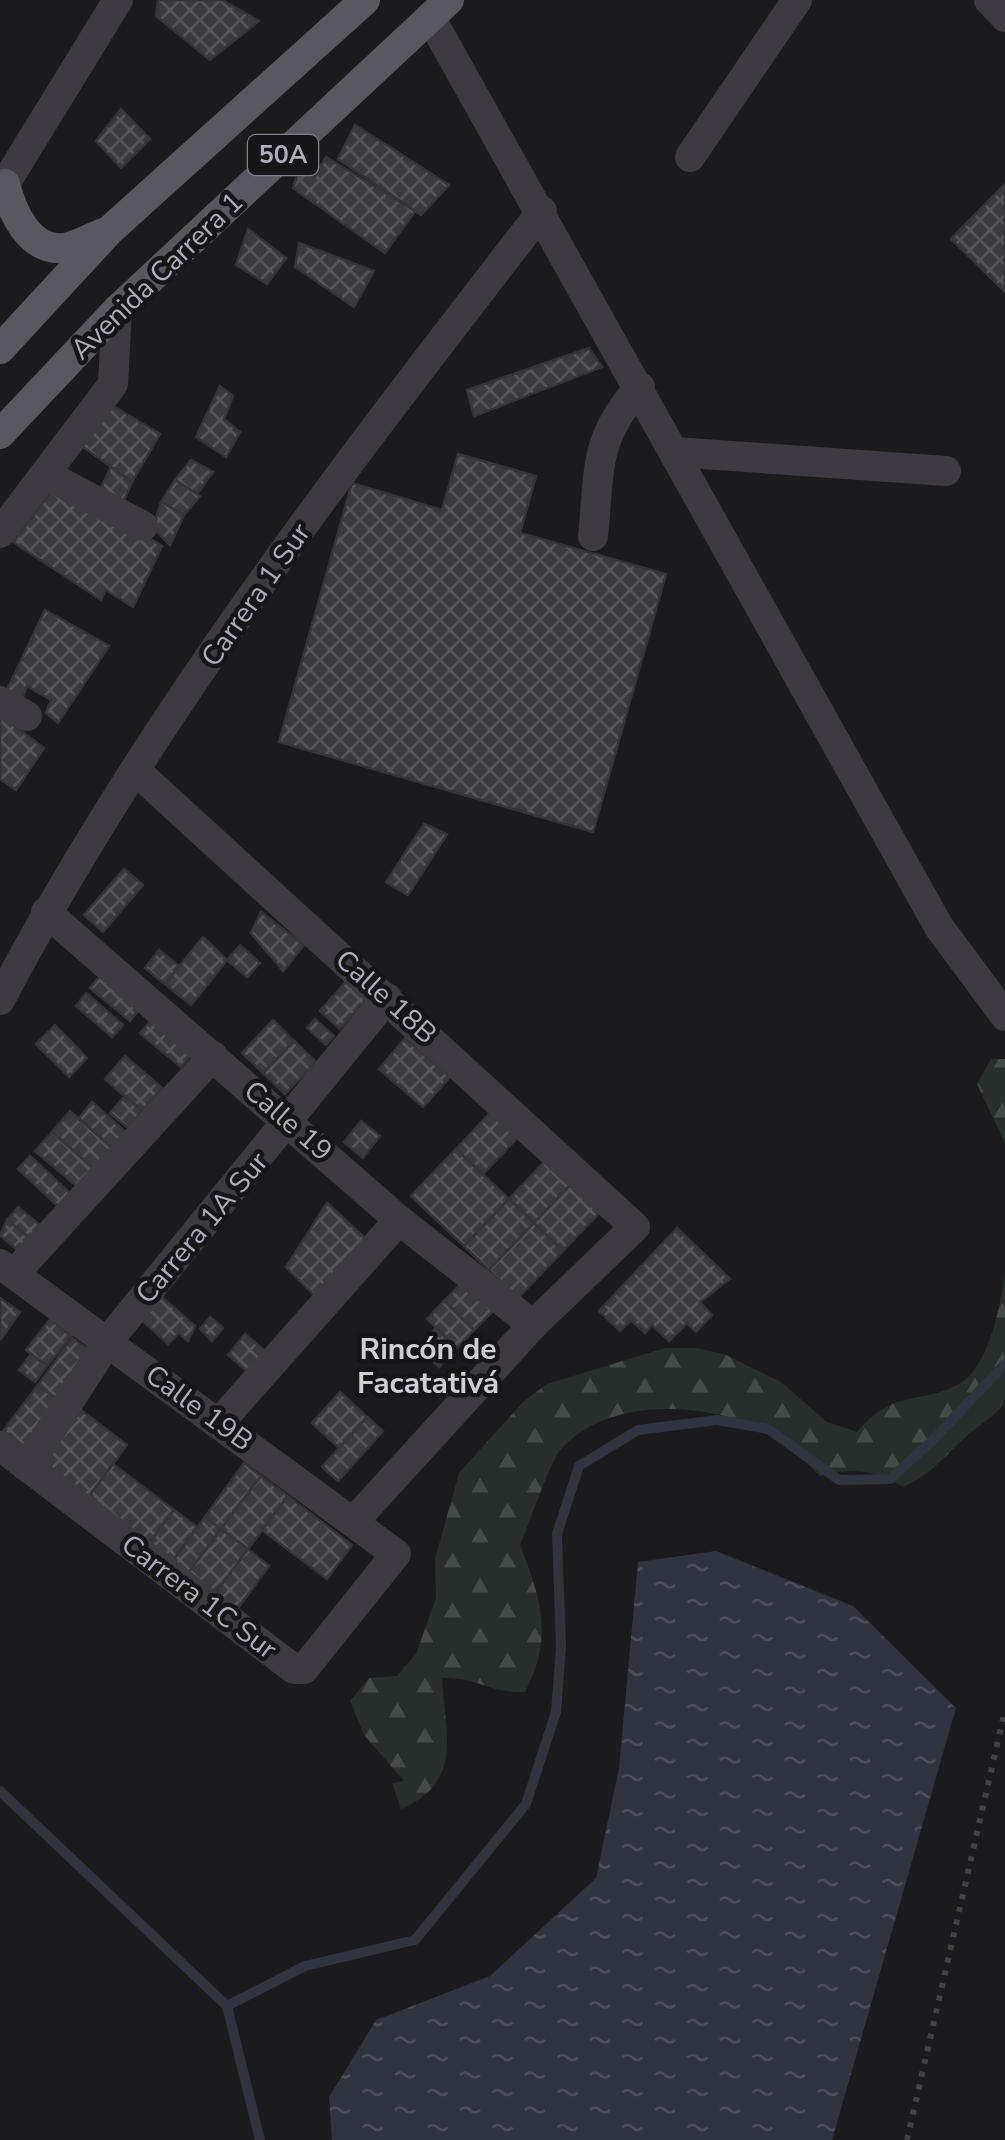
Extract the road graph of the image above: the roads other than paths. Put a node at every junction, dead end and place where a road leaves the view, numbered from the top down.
1 (118, 0) edge
2 (365, 0) edge
3 (797, 0) edge
4 (989, 0) edge
5 (440, 8) edge
6 (1005, 17) edge
7 (690, 156) dead end
8 (5, 173) edge
9 (542, 211) junction
10 (110, 230) junction
11 (117, 310) junction
12 (0, 349) edge
13 (640, 387) junction
14 (0, 434) edge
15 (675, 452) junction
16 (946, 471) dead end
17 (45, 474) junction
18 (143, 526) dead end
19 (0, 533) edge
20 (593, 536) dead end
21 (0, 701) edge
22 (27, 716) dead end
23 (135, 770) junction
24 (46, 912) junction
25 (388, 998) junction
26 (0, 1000) edge
27 (1005, 1016) edge
28 (214, 1056) junction
29 (291, 1122) junction
30 (399, 1220) junction
31 (7, 1269) edge
32 (533, 1325) junction
33 (108, 1341) junction
34 (218, 1424) junction
35 (0, 1446) edge
36 (28, 1466) junction
37 (355, 1520) junction
38 (396, 1554) joint

1 - 8 street
2 - 10 main road, 50A
3 - 7 street
4 - 6 street
5 - 9 street
5 - 11 main road, Avenida Carrera 1 / 50A
8 - 10 main road
9 - 13 street
9 - 23 street, Carrera 1 Sur
10 - 12 main road, 50A
11 - 14 main road, Avenida Carrera 1 / 50A
11 - 17 street
13 - 15 street
13 - 20 street
15 - 16 street
15 - 27 street
17 - 18 street
17 - 19 street
21 - 22 street
23 - 24 street, Carrera 1 Sur
23 - 25 street, Calle 18B
24 - 26 street, Carrera 1 Sur
24 - 28 street, Calle 19
25 - 29 street, Carrera 1A Sur
25 - 32 street, Calle 18B
28 - 29 street, Calle 19
28 - 31 street
29 - 30 street, Calle 19
29 - 33 street, Carrera 1A Sur
30 - 32 street, Calle 19
30 - 34 street
31 - 33 street, Calle 19B
32 - 37 street
33 - 34 street, Calle 19B
33 - 36 street, Carrera 1A Sur
34 - 37 street, Calle 19B
35 - 36 street
36 - 38 street, Carrera 1C Sur
37 - 38 street, Calle 19B

